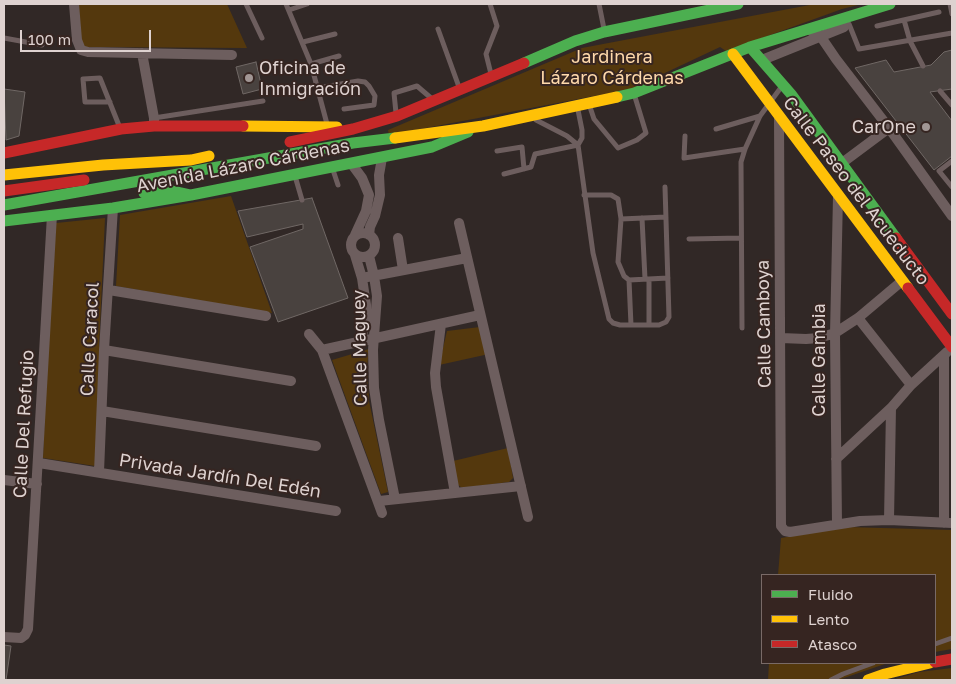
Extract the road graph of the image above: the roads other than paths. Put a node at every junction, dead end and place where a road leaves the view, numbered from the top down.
1 (74, 4) edge
2 (246, 4) edge
3 (286, 4) edge
4 (307, 4) edge
5 (490, 4) edge
6 (599, 4) edge
7 (738, 4) edge
8 (890, 4) edge
9 (895, 4) edge
10 (950, 4) edge
11 (723, 5) edge
12 (699, 7) edge
13 (289, 10) junction
14 (939, 12) dead end
15 (952, 14) edge
16 (904, 20) junction
17 (850, 24) junction
18 (877, 26) dead end
19 (438, 29) dead end
20 (808, 29) junction
21 (604, 32) junction
22 (952, 33) edge
23 (335, 34) dead end
24 (821, 37) junction
25 (4, 38) edge
26 (262, 38) dead end
27 (303, 42) junction
28 (910, 42) junction
29 (42, 45) dead end
30 (750, 47) junction
31 (142, 53) junction
32 (232, 54) dead end
33 (733, 54) junction
34 (339, 56) dead end
35 (762, 60) junction
36 (311, 64) junction
37 (923, 66) dead end
38 (491, 77) junction
39 (783, 85) junction
40 (318, 88) junction
41 (460, 90) junction
42 (940, 90) dead end
43 (634, 93) junction
44 (434, 101) junction
45 (110, 102) junction
46 (263, 102) dead end
47 (768, 103) junction
48 (589, 104) junction
49 (952, 105) edge
50 (577, 106) junction
51 (344, 109) dead end
52 (397, 116) junction
53 (530, 116) junction
54 (760, 116) junction
55 (779, 118) junction
56 (154, 122) junction
57 (483, 126) junction
58 (328, 127) junction
59 (120, 128) junction
60 (353, 128) junction
61 (889, 128) junction
62 (716, 129) dead end
63 (685, 136) dead end
64 (279, 144) dead end
65 (578, 146) junction
66 (745, 149) junction
67 (5, 150) edge
68 (497, 151) dead end
69 (220, 154) dead end
70 (382, 158) junction
71 (952, 161) edge
72 (351, 163) junction
73 (842, 163) junction
74 (332, 166) junction
75 (212, 168) junction
76 (524, 169) junction
77 (294, 174) junction
78 (504, 174) dead end
79 (4, 175) edge
80 (338, 185) dead end
81 (665, 187) dead end
82 (952, 187) edge
83 (4, 191) edge
84 (584, 194) junction
85 (191, 195) junction
86 (374, 195) junction
87 (838, 196) junction
88 (54, 198) junction
89 (302, 200) dead end
90 (4, 205) edge
91 (113, 208) junction
92 (52, 215) junction
93 (952, 216) edge
94 (666, 217) junction
95 (642, 218) junction
96 (621, 219) junction
97 (4, 221) edge
98 (459, 223) dead end
99 (355, 235) junction
100 (369, 235) junction
101 (398, 238) dead end
102 (741, 238) junction
103 (688, 239) dead end
104 (355, 255) junction
105 (368, 256) junction
106 (467, 258) junction
107 (403, 270) junction
108 (374, 276) junction
109 (362, 278) junction
110 (668, 278) junction
111 (647, 279) junction
112 (629, 280) junction
113 (902, 281) junction
114 (109, 290) junction
115 (952, 314) edge
116 (480, 315) junction
117 (266, 316) dead end
118 (858, 318) junction
119 (441, 324) junction
120 (631, 325) junction
121 (649, 325) junction
122 (742, 328) dead end
123 (835, 333) junction
124 (309, 334) dead end
125 (374, 338) junction
126 (781, 338) junction
127 (361, 341) junction
128 (104, 350) junction
129 (322, 350) junction
130 (949, 350) edge
131 (291, 381) dead end
132 (911, 386) junction
133 (891, 408) junction
134 (102, 412) junction
135 (316, 446) dead end
136 (836, 459) junction
137 (39, 463) junction
138 (100, 472) junction
139 (4, 480) edge
140 (37, 484) junction
141 (520, 486) junction
142 (455, 493) junction
143 (395, 499) junction
144 (379, 501) junction
145 (336, 511) dead end
146 (382, 513) dead end
147 (528, 517) dead end
148 (889, 520) junction
149 (948, 523) edge
150 (837, 524) junction
151 (4, 637) edge
152 (952, 638) edge
153 (936, 644) edge
154 (952, 659) edge
155 (936, 662) edge
156 (870, 664) edge
157 (926, 664) edge
158 (831, 680) edge
159 (868, 680) edge

1 - 31 street
2 - 26 lane
3 - 13 lane
4 - 13 lane
5 - 38 lane
6 - 21 lane
7 - 11 main road, Avenida Lázaro Cárdenas
8 - 20 main road, Avenida Lázaro Cárdenas
9 - 17 street
10 - 15 lane
11 - 12 main road, Avenida Lázaro Cárdenas
12 - 21 main road, Avenida Lázaro Cárdenas
13 - 27 lane
14 - 16 lane
16 - 18 lane
16 - 28 lane
17 - 24 street
17 - 28 lane
19 - 41 lane
20 - 24 street
20 - 30 main road, Avenida Lázaro Cárdenas
21 - 38 main road, Avenida Lázaro Cárdenas
22 - 28 lane
23 - 27 lane
24 - 35 street
24 - 61 street
25 - 29 lane
27 - 36 lane
28 - 37 lane
30 - 33 main road, Avenida Lázaro Cárdenas
30 - 35 main road, Calle Paseo del Acueducto
31 - 32 street
31 - 56 street
33 - 43 main road, Avenida Lázaro Cárdenas
33 - 47 main road, Calle Paseo del Acueducto
34 - 36 lane
35 - 39 main road, Calle Paseo del Acueducto
36 - 40 lane
38 - 41 main road, Avenida Lázaro Cárdenas
39 - 47 lane
39 - 73 main road, Calle Paseo del Acueducto
40 - 51 lane
40 - 58 lane
41 - 44 main road, Avenida Lázaro Cárdenas
42 - 49 lane
43 - 48 main road, Avenida Lázaro Cárdenas
43 - 48 lane
44 - 52 main road, Avenida Lázaro Cárdenas
44 - 52 lane
45 - 45 lane
45 - 59 lane
46 - 56 lane
47 - 54 lane
47 - 55 main road, Calle Paseo del Acueducto
48 - 50 main road, Avenida Lázaro Cárdenas
50 - 53 main road, Avenida Lázaro Cárdenas
50 - 65 lane
52 - 60 main road, Avenida Lázaro Cárdenas
53 - 57 main road, Avenida Lázaro Cárdenas
53 - 65 lane
54 - 62 lane
54 - 66 lane
55 - 87 main road, Calle Paseo del Acueducto
55 - 126 street, Calle Camboya
56 - 58 main road, Avenida Lázaro Cárdenas
56 - 59 main road, Avenida Lázaro Cárdenas
57 - 70 main road, Avenida Lázaro Cárdenas
57 - 75 main road, Avenida Lázaro Cárdenas
58 - 60 main road, Avenida Lázaro Cárdenas
59 - 67 main road, Avenida Lázaro Cárdenas
60 - 64 main road, Avenida Lázaro Cárdenas
61 - 73 street
61 - 93 street
63 - 66 lane
65 - 76 lane
65 - 84 lane
66 - 102 lane
68 - 76 lane
69 - 79 main road, Avenida Lázaro Cárdenas
70 - 72 main road, Avenida Lázaro Cárdenas
70 - 86 street
71 - 82 lane
72 - 74 main road, Avenida Lázaro Cárdenas
72 - 86 street
73 - 115 main road, Calle Paseo del Acueducto
74 - 77 main road, Avenida Lázaro Cárdenas
74 - 80 lane
75 - 83 main road
75 - 88 main road, Avenida Lázaro Cárdenas
76 - 78 lane
77 - 85 main road, Avenida Lázaro Cárdenas
77 - 89 lane
81 - 94 lane
84 - 96 lane
84 - 120 lane
85 - 88 main road
85 - 91 main road, Avenida Lázaro Cárdenas
86 - 99 street
86 - 100 street
87 - 113 main road, Calle Paseo del Acueducto
87 - 123 street, Calle Gambia
88 - 90 main road, Avenida Lázaro Cárdenas
91 - 92 main road, Avenida Lázaro Cárdenas
91 - 114 street, Calle Caracol
92 - 97 main road, Avenida Lázaro Cárdenas
92 - 137 street, Calle Del Refugio
94 - 95 lane
94 - 110 lane
95 - 96 lane
95 - 111 lane
96 - 112 lane
98 - 106 street
99 - 100 street
99 - 104 street
100 - 105 street
101 - 107 street
102 - 103 lane
102 - 122 lane
104 - 105 street
104 - 109 street, Calle Maguey
105 - 108 street, Calle Maguey
106 - 107 street
106 - 116 street
107 - 108 street
108 - 109 street
108 - 125 street, Calle Maguey
109 - 127 street, Calle Maguey
110 - 111 lane
110 - 121 lane
111 - 112 lane
111 - 121 lane
112 - 120 lane
113 - 118 street
113 - 130 main road, Calle Paseo del Acueducto
114 - 117 street
114 - 128 street, Calle Caracol
116 - 119 street
116 - 141 street
118 - 123 street
118 - 132 street
119 - 125 street
119 - 142 street
120 - 121 lane
123 - 126 street
123 - 136 street, Calle Gambia
124 - 129 street, Calle Maguey
125 - 127 street
125 - 143 street, Calle Maguey
126 - 150 street, Calle Camboya
127 - 129 street
128 - 131 street
128 - 134 street, Calle Caracol
129 - 144 street, Calle Maguey
130 - 132 street
130 - 149 street
132 - 133 street
133 - 136 street
133 - 148 street
134 - 135 street
134 - 138 street, Calle Caracol
136 - 150 street, Calle Gambia
137 - 138 street, Privada Jardín Del Edén
137 - 140 street, Calle Del Refugio
138 - 145 street, Privada Jardín Del Edén
139 - 140 street
140 - 151 street, Calle Del Refugio
141 - 142 street
141 - 147 street
142 - 143 street
143 - 144 street
144 - 146 street, Calle Maguey
148 - 149 street
148 - 150 street
152 - 153 lane
154 - 155 main road
156 - 158 lane
157 - 159 main road

